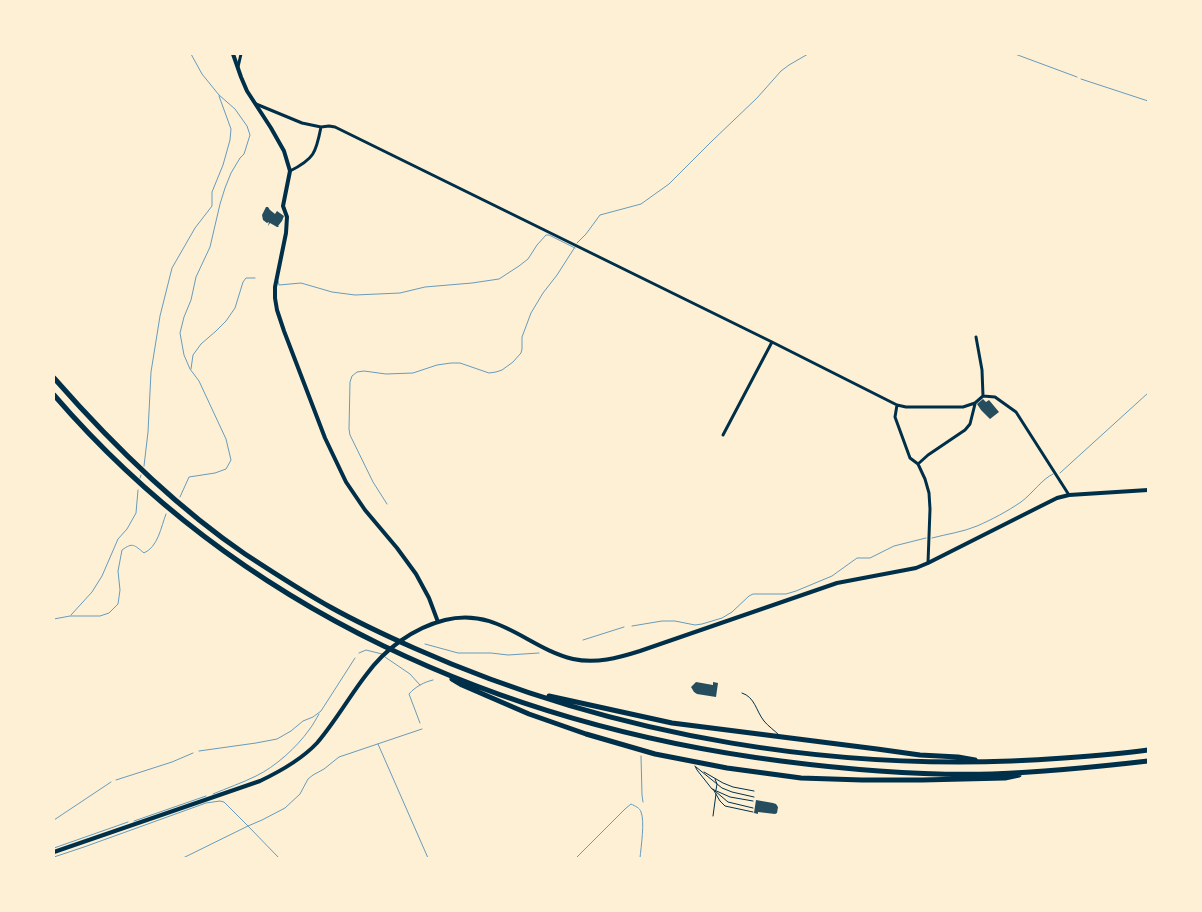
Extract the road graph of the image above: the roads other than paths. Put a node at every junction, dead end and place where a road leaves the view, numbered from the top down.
1 (233, 54) edge
2 (241, 54) edge
3 (238, 68) junction
4 (255, 103) junction
5 (321, 127) junction
6 (290, 171) junction
7 (976, 336) dead end
8 (772, 342) junction
9 (54, 378) edge
10 (54, 395) edge
11 (983, 396) junction
12 (975, 403) junction
13 (897, 405) junction
14 (723, 435) dead end
15 (918, 464) junction
16 (1148, 490) edge
17 (1069, 495) junction
18 (928, 563) junction
19 (438, 622) junction
20 (438, 671) junction
21 (519, 689) junction
22 (742, 693) dead end
23 (782, 737) junction
24 (1148, 750) edge
25 (1148, 761) edge
26 (988, 762) junction
27 (701, 770) junction
28 (1034, 772) junction
29 (715, 779) junction
30 (717, 784) junction
31 (754, 791) dead end
32 (716, 792) junction
33 (754, 797) dead end
34 (753, 801) dead end
35 (753, 808) dead end
36 (753, 812) dead end
37 (713, 816) dead end
38 (54, 852) edge

1 - 3 street
2 - 3 street
3 - 4 street
4 - 5 street
4 - 6 street
5 - 6 street
5 - 8 street
6 - 19 street
7 - 11 street
8 - 13 street
8 - 14 street
9 - 21 highway
10 - 20 highway
11 - 12 street
11 - 17 street
12 - 13 street
12 - 15 street
13 - 15 street
15 - 18 street
16 - 17 street
17 - 18 street
18 - 19 street
19 - 38 street
20 - 28 highway
20 - 28 highway
21 - 23 highway
21 - 26 highway
22 - 23 lane
23 - 26 highway
24 - 26 highway
25 - 28 highway
27 - 29 lane
27 - 30 lane
27 - 32 lane
29 - 30 lane
29 - 31 lane
30 - 32 lane
30 - 33 lane
32 - 34 lane
32 - 35 lane
32 - 36 lane
32 - 37 lane

